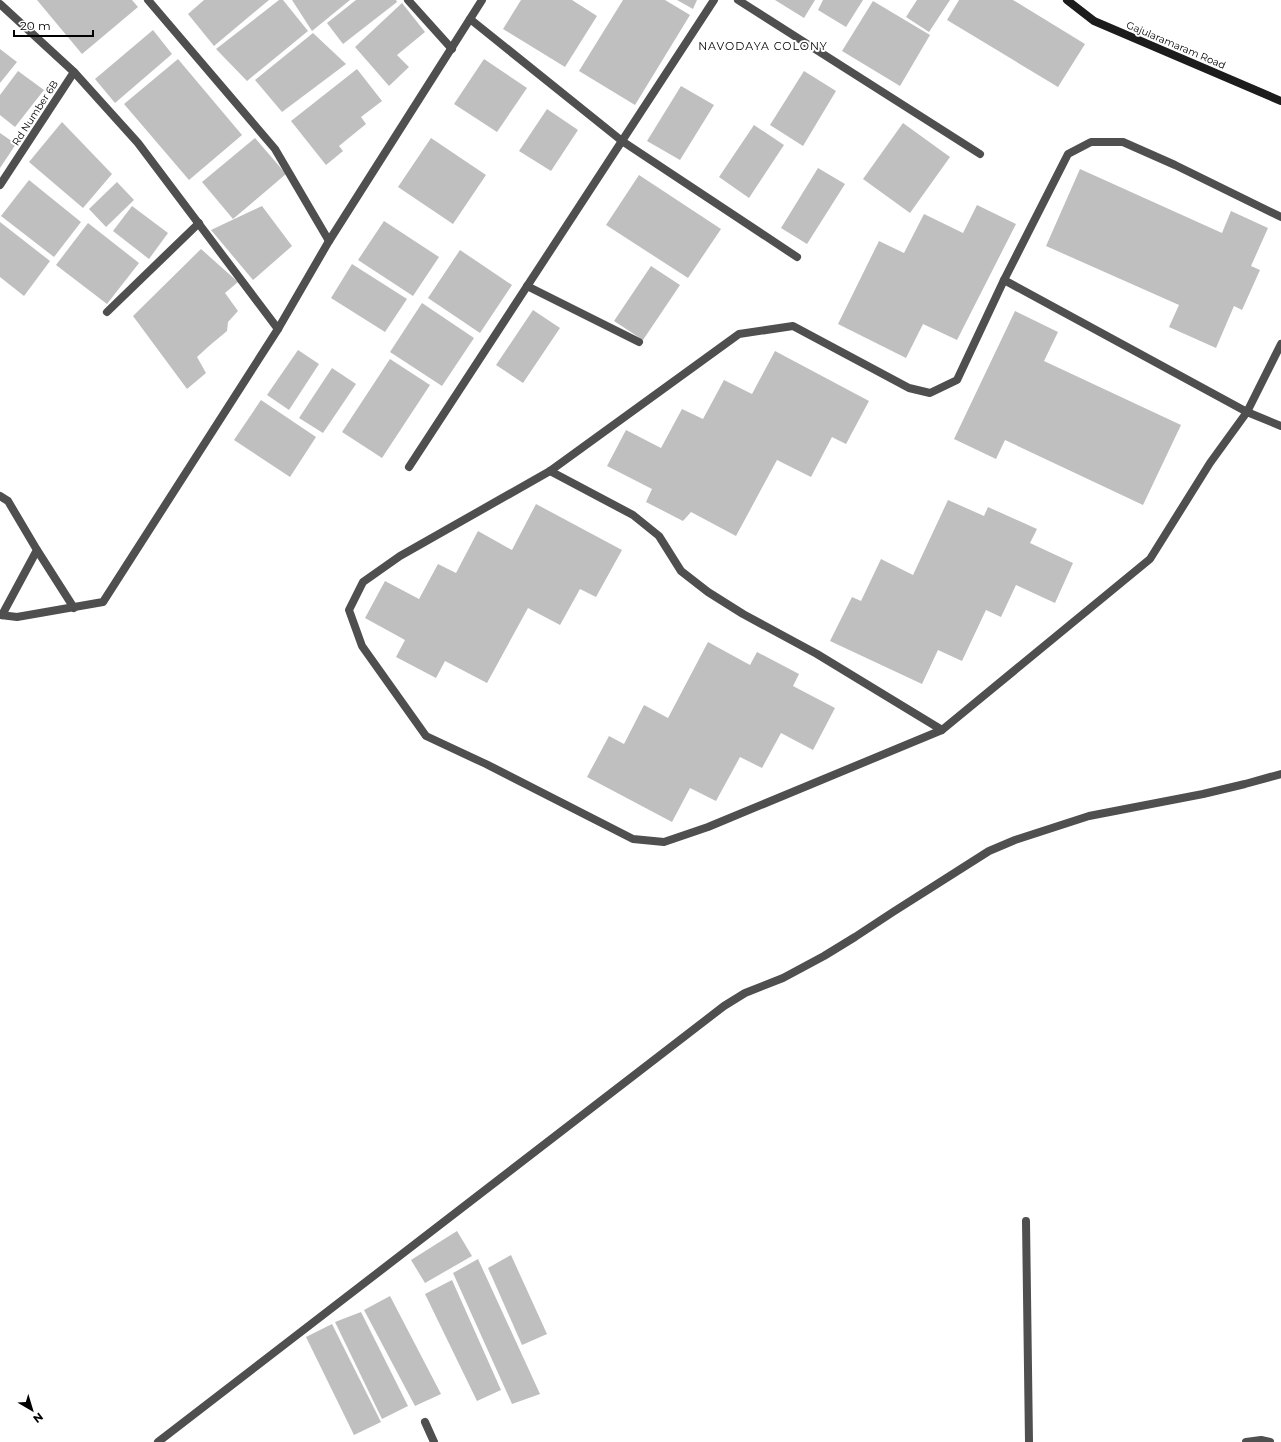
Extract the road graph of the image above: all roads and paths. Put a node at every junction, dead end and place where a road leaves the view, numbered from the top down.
1 (148, 0) edge
2 (408, 0) edge
3 (482, 0) edge
4 (714, 0) edge
5 (738, 0) edge
6 (1067, 0) edge
7 (0, 4) edge
8 (470, 19) junction
9 (452, 49) junction
10 (74, 72) junction
11 (1281, 101) edge
12 (622, 141) junction
13 (980, 154) dead end
14 (0, 185) edge
15 (1281, 217) edge
16 (199, 223) junction
17 (329, 241) junction
18 (797, 257) dead end
19 (1004, 280) junction
20 (527, 286) junction
21 (108, 312) dead end
22 (278, 329) junction
23 (638, 342) dead end
24 (1281, 344) edge
25 (1247, 412) junction
26 (1281, 426) edge
27 (409, 467) dead end
28 (550, 471) junction
29 (0, 496) edge
30 (37, 550) junction
31 (74, 608) junction
32 (1, 615) edge
33 (942, 730) junction
34 (1281, 774) edge
35 (1026, 1221) dead end
36 (425, 1422) dead end
37 (158, 1442) edge
38 (434, 1442) edge
39 (1029, 1442) edge
40 (1246, 1442) edge
41 (1270, 1442) edge

1 - 17 street
2 - 9 street
3 - 8 street
4 - 12 street
5 - 13 street
6 - 11 main road, Gajularamaram Road
7 - 10 street
8 - 9 street
8 - 12 street
9 - 17 street
10 - 14 street, Rd Number 6B
10 - 16 street
12 - 18 street
12 - 20 street
15 - 19 street
16 - 21 street
16 - 22 street
17 - 22 street
19 - 25 street
19 - 28 street
20 - 23 street
20 - 27 street
22 - 31 street
24 - 25 street
25 - 26 street
25 - 33 street
28 - 33 street
28 - 33 street
29 - 30 street
30 - 31 street
30 - 32 street
31 - 32 street
34 - 37 street
35 - 39 street
36 - 38 street
40 - 41 street

